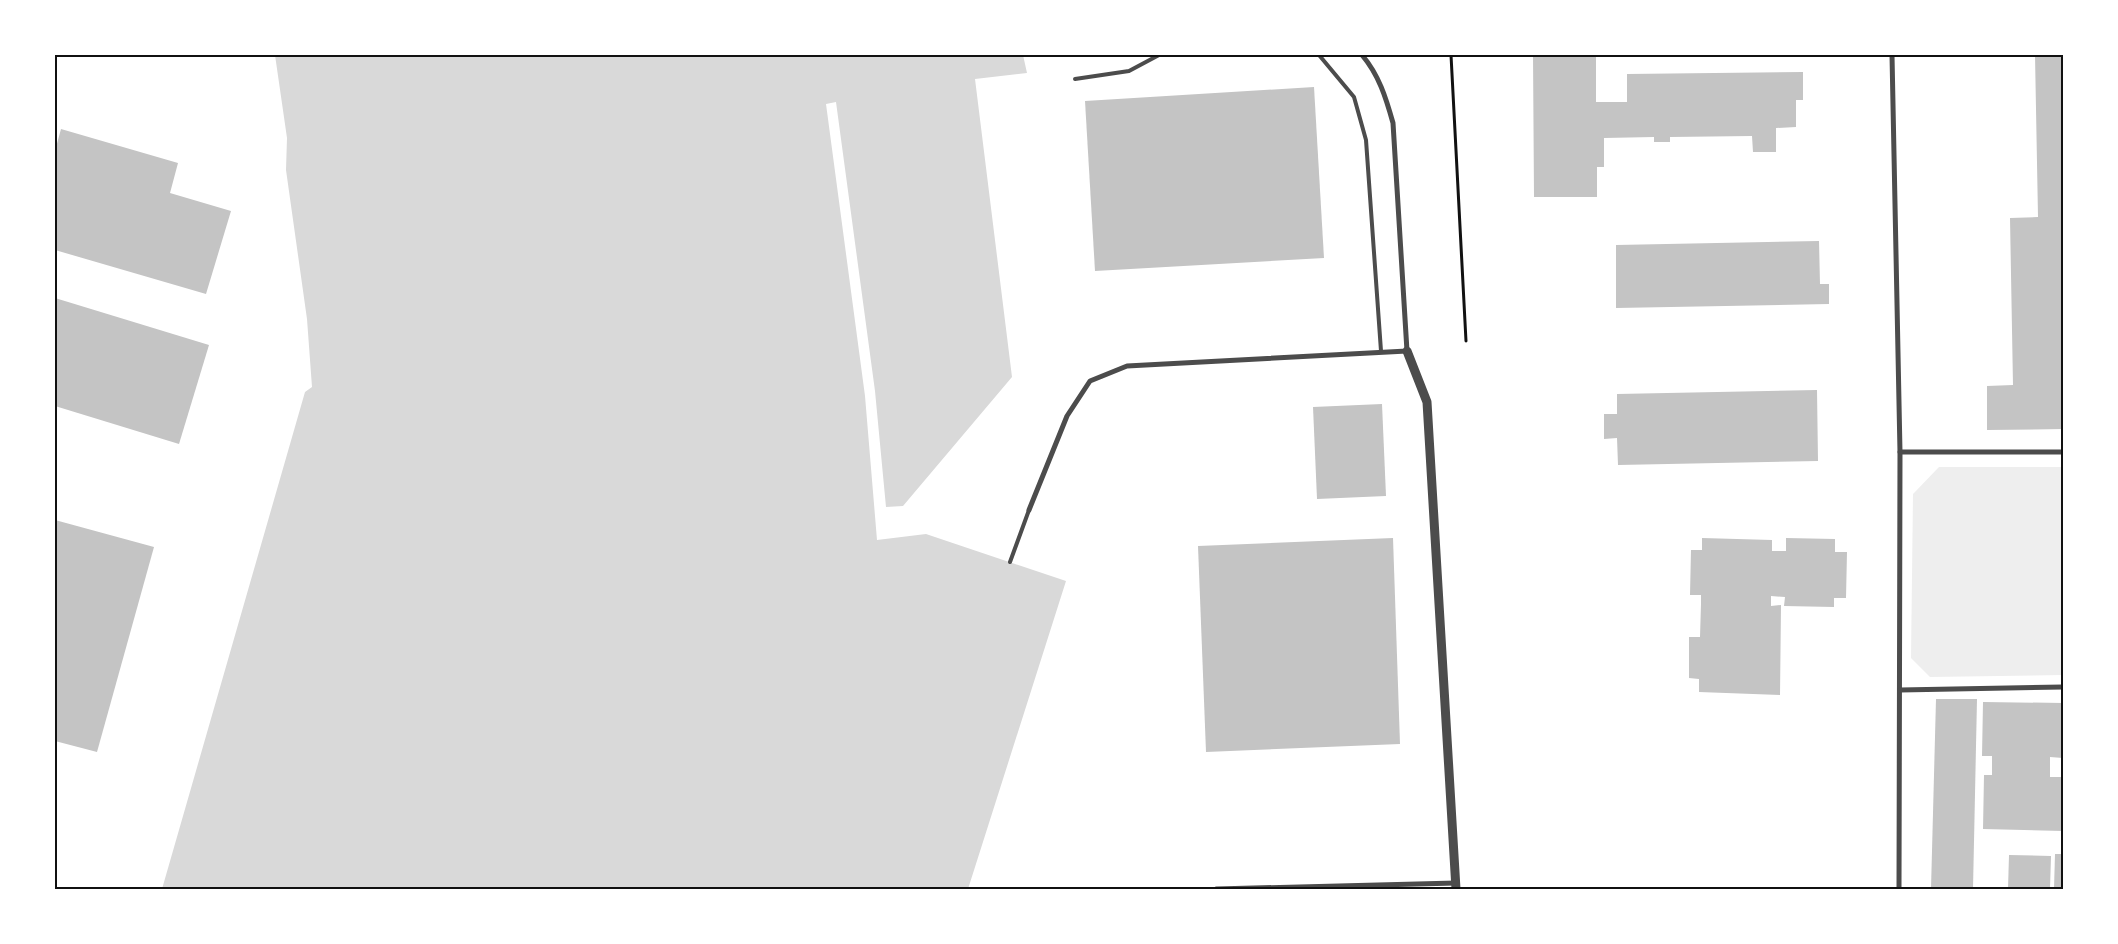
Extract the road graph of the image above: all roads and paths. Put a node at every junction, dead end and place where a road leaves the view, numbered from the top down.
1 (1160, 55) edge
2 (1319, 55) edge
3 (1362, 55) edge
4 (1451, 55) edge
5 (1892, 55) edge
6 (1075, 79) dead end
7 (1466, 341) dead end
8 (1381, 351) junction
9 (1407, 351) junction
10 (1900, 452) junction
11 (2063, 452) edge
12 (1029, 510) joint
13 (1010, 562) dead end
14 (2063, 686) edge
15 (1900, 690) junction
16 (1456, 886) edge
17 (1216, 889) edge
18 (1899, 889) edge

1 - 6 lane
2 - 8 lane
3 - 9 street
4 - 7 path
5 - 10 street
8 - 9 street
8 - 12 street
9 - 16 street
10 - 11 street
10 - 15 street
12 - 13 lane
14 - 15 street
15 - 18 street
16 - 17 street

